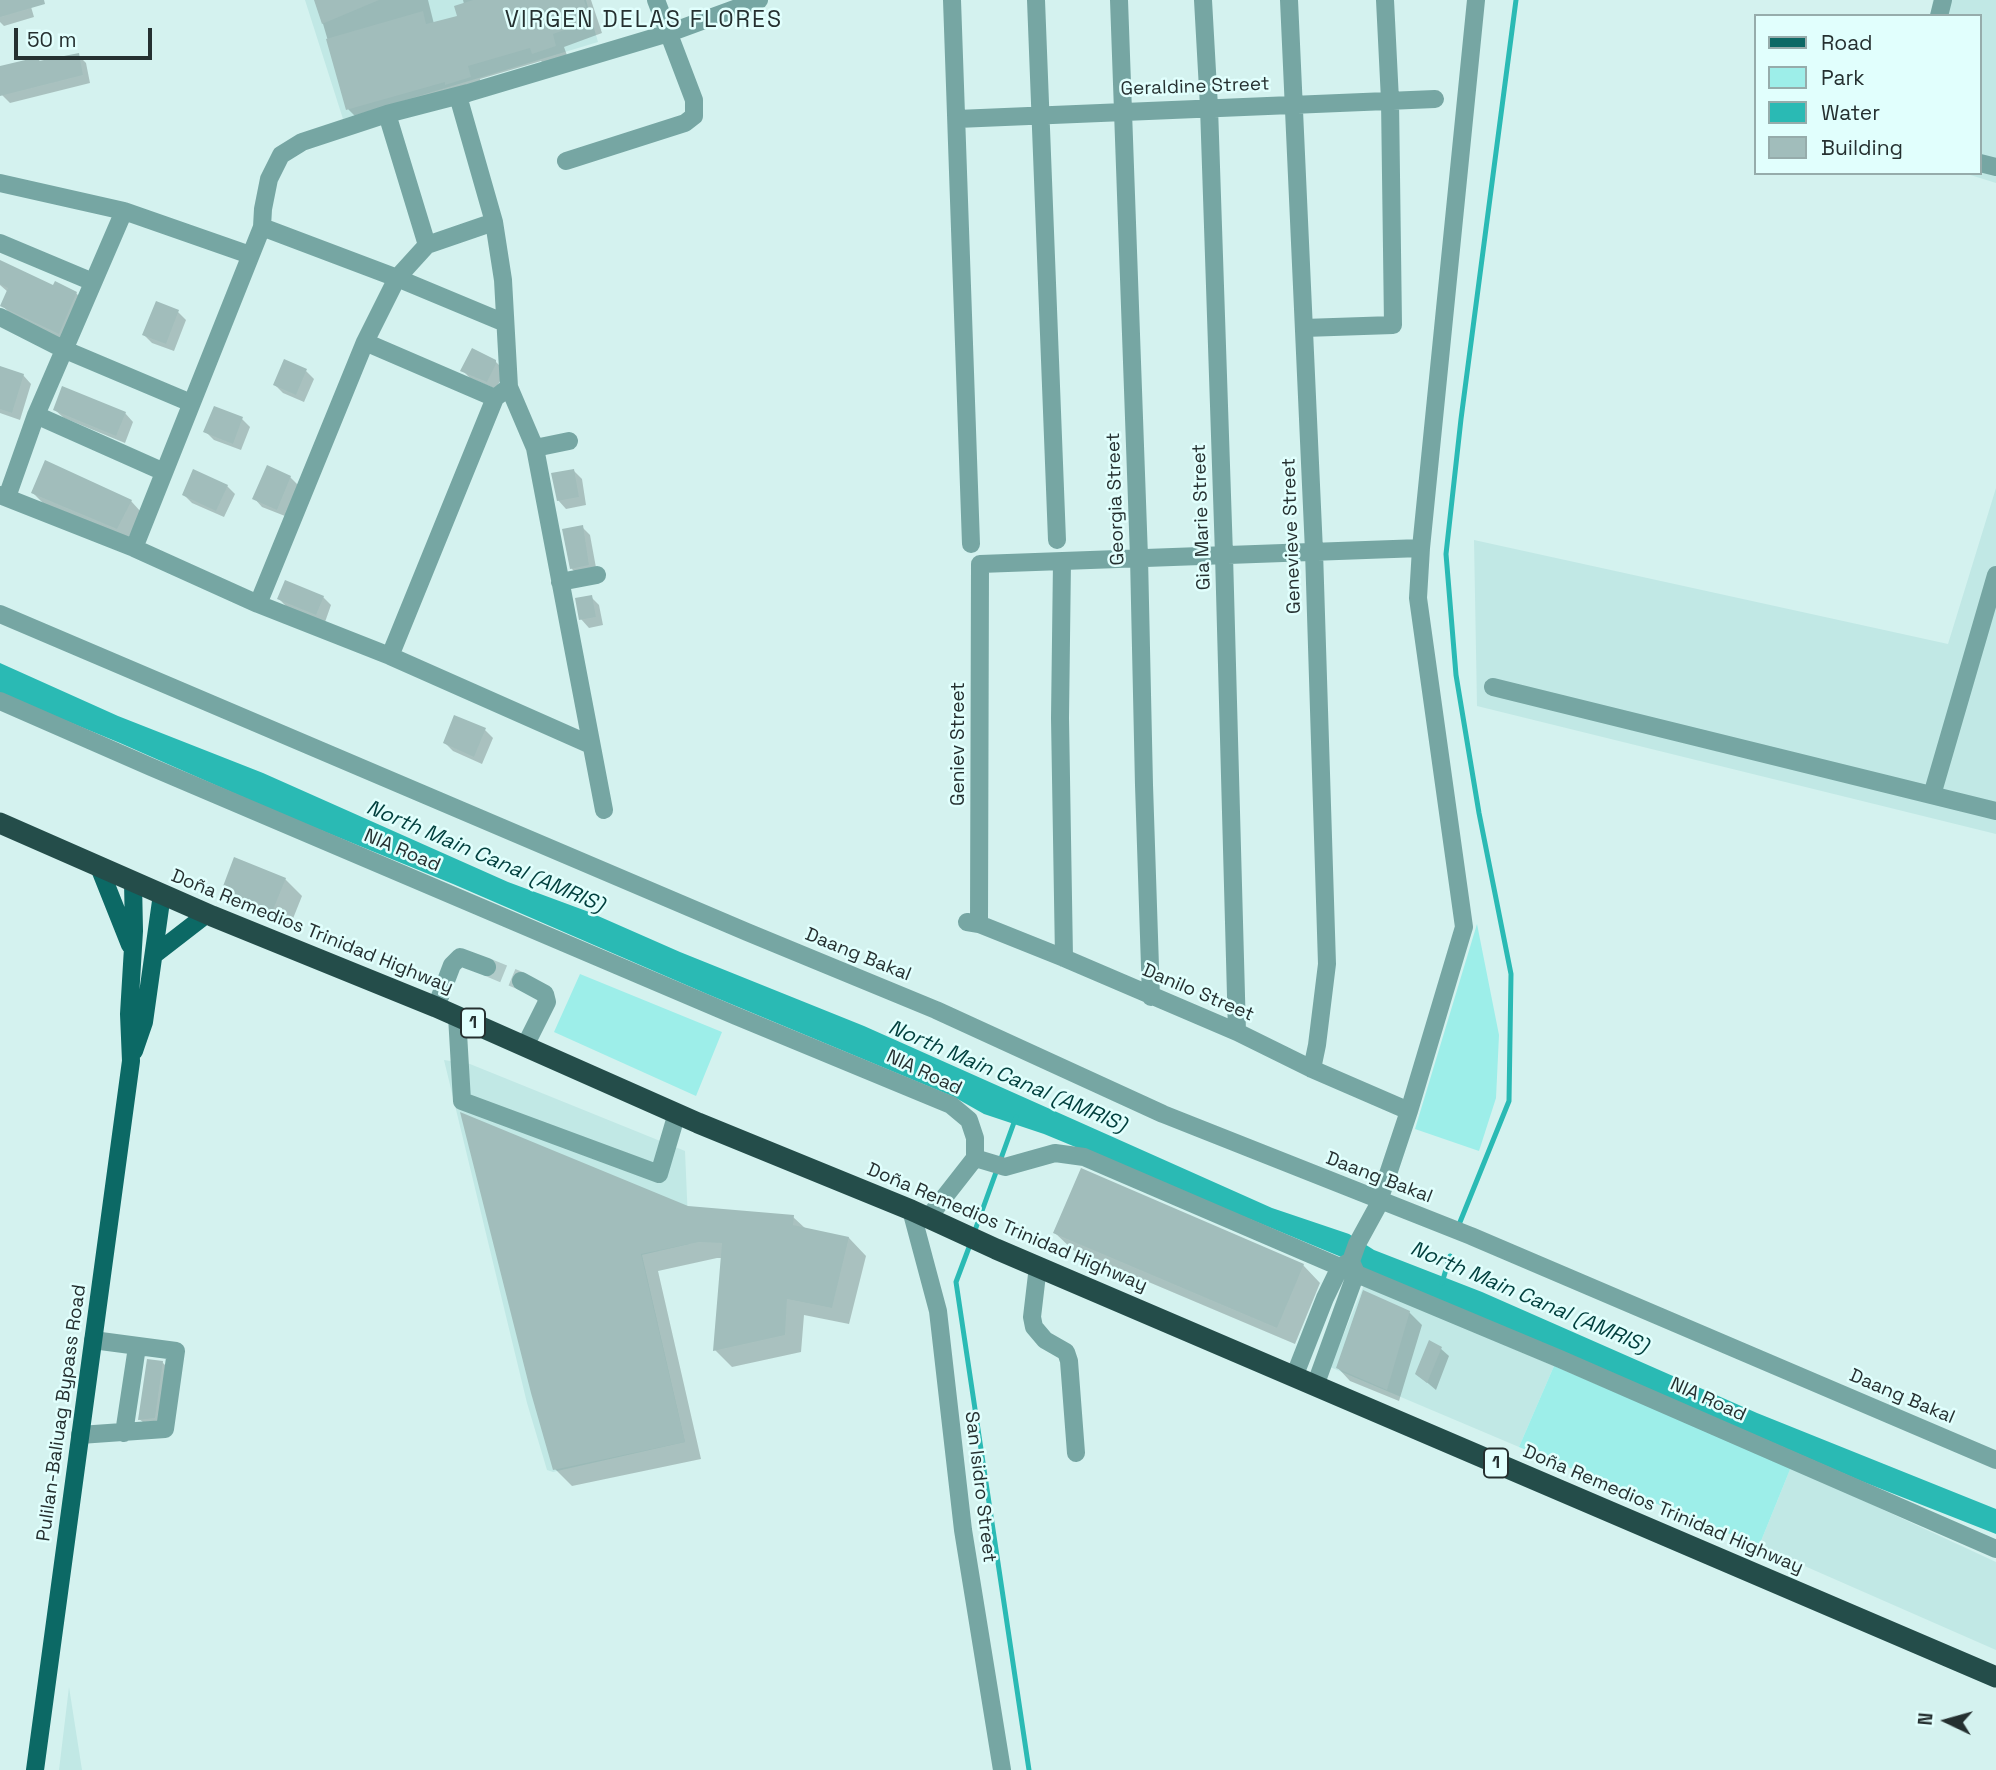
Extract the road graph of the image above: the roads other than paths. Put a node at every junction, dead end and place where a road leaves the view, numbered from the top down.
1 (656, 0) edge
2 (759, 0) edge
3 (953, 0) edge
4 (1036, 0) edge
5 (1119, 0) edge
6 (1203, 0) edge
7 (1289, 0) edge
8 (1385, 0) edge
9 (1476, 0) edge
10 (669, 33) junction
11 (458, 96) junction
12 (1435, 99) dead end
13 (1390, 100) junction
14 (1293, 104) junction
15 (1209, 107) junction
16 (1124, 111) junction
17 (387, 114) junction
18 (1041, 115) junction
19 (957, 119) junction
20 (566, 161) dead end
21 (0, 183) edge
22 (124, 211) junction
23 (494, 222) junction
24 (262, 227) junction
25 (0, 243) edge
26 (427, 245) junction
27 (250, 255) junction
28 (397, 278) junction
29 (93, 282) junction
30 (0, 317) edge
31 (505, 323) junction
32 (1304, 328) junction
33 (365, 342) junction
34 (63, 349) junction
35 (509, 387) junction
36 (495, 398) junction
37 (191, 402) junction
38 (36, 415) junction
39 (569, 441) dead end
40 (535, 448) junction
41 (164, 472) junction
42 (3, 496) edge
43 (1056, 540) dead end
44 (971, 544) dead end
45 (134, 548) junction
46 (1421, 548) junction
47 (1314, 551) junction
48 (1224, 555) junction
49 (1139, 557) junction
50 (1062, 561) junction
51 (597, 575) dead end
52 (1996, 575) edge
53 (560, 582) junction
54 (258, 604) junction
55 (0, 614) edge
56 (390, 656) junction
57 (1493, 687) dead end
58 (0, 701) edge
59 (591, 746) junction
60 (1932, 795) junction
61 (604, 810) dead end
62 (1996, 811) edge
63 (0, 823) edge
64 (99, 867) junction
65 (133, 882) junction
66 (162, 894) junction
67 (207, 914) junction
68 (973, 923) joint
69 (132, 952) junction
70 (154, 955) junction
71 (1064, 958) junction
72 (487, 967) tunnel mouth
73 (521, 981) tunnel mouth
74 (1151, 997) junction
75 (436, 1007) junction
76 (457, 1016) junction
77 (1237, 1032) junction
78 (525, 1046) junction
79 (131, 1061) junction
80 (1312, 1069) junction
81 (1409, 1111) junction
82 (677, 1113) junction
83 (991, 1163) junction
84 (1380, 1202) junction
85 (928, 1218) junction
86 (1351, 1261) junction
87 (1038, 1266) junction
88 (93, 1340) junction
89 (136, 1347) junction
90 (1294, 1377) junction
91 (1315, 1386) junction
92 (124, 1433) junction
93 (80, 1435) junction
94 (1076, 1454) dead end
95 (1996, 1460) edge
96 (1996, 1549) edge
97 (1996, 1677) edge
98 (35, 1770) edge
99 (1002, 1770) edge

1 - 10 street
2 - 10 street
3 - 19 street
4 - 18 street
5 - 16 street, Georgia Street
6 - 15 street, Gia Marie Street
7 - 14 street, Genevieve Street
8 - 13 street
9 - 46 street
10 - 11 street
10 - 20 street
11 - 17 street
11 - 23 street
12 - 13 street, Geraldine Street
13 - 14 street, Geraldine Street
13 - 32 street
14 - 15 street, Geraldine Street
14 - 32 street, Genevieve Street
15 - 16 street, Geraldine Street
15 - 48 street, Gia Marie Street
16 - 18 street, Geraldine Street
16 - 49 street, Georgia Street
17 - 24 street
17 - 26 street
18 - 19 street, Geraldine Street
18 - 43 street
19 - 44 street
21 - 22 street
22 - 27 street
22 - 29 street
23 - 26 street
23 - 31 street
24 - 27 street
24 - 28 street
25 - 29 street
26 - 28 street
27 - 37 street
28 - 31 street
28 - 33 street
29 - 34 street
30 - 34 street
31 - 35 street
32 - 47 street, Genevieve Street
33 - 36 street
33 - 54 street
34 - 37 street
34 - 38 street
35 - 36 street
35 - 40 street
36 - 56 street
37 - 41 street
38 - 41 street
38 - 42 street
39 - 40 street
40 - 53 street
41 - 45 street
42 - 45 street
45 - 54 street
46 - 47 street
46 - 81 street
47 - 48 street
47 - 80 street, Genevieve Street
48 - 49 street
48 - 77 street, Gia Marie Street
49 - 50 street
49 - 74 street, Georgia Street
50 - 68 street, Geniev Street
50 - 71 street
51 - 53 street
52 - 60 street
53 - 59 street
54 - 56 street
55 - 84 street, Daang Bakal
56 - 59 street
57 - 60 street
58 - 83 street, NIA Road
59 - 61 street
60 - 62 street
63 - 64 highway, Doña Remedios Trinidad Highway / 1
64 - 65 highway, Doña Remedios Trinidad Highway / 1
64 - 69 main road
65 - 66 highway, Doña Remedios Trinidad Highway / 1
65 - 69 main road, Pulilan-Baliuag Bypass Road
66 - 67 highway, Doña Remedios Trinidad Highway / 1
66 - 70 main road, Pulilan-Baliuag Bypass Road
67 - 70 main road
67 - 75 highway, Doña Remedios Trinidad Highway / 1
68 - 71 street, Danilo Street
69 - 79 main road, Pulilan-Baliuag Bypass Road
70 - 79 main road, Pulilan-Baliuag Bypass Road
71 - 74 street, Danilo Street
72 - 75 street
73 - 78 street
74 - 77 street, Danilo Street
75 - 76 highway, Doña Remedios Trinidad Highway / 1
76 - 78 highway, Doña Remedios Trinidad Highway / 1
76 - 82 street
77 - 80 street, Danilo Street
78 - 82 highway, Doña Remedios Trinidad Highway / 1
79 - 88 main road, Pulilan-Baliuag Bypass Road
80 - 81 street, Danilo Street
81 - 84 street
82 - 85 highway, Doña Remedios Trinidad Highway / 1
83 - 85 street
83 - 86 street, NIA Road
84 - 86 street
84 - 95 street, Daang Bakal
85 - 87 highway, Doña Remedios Trinidad Highway / 1
85 - 99 street, San Isidro Street
86 - 90 street
86 - 91 street
86 - 96 street, NIA Road
87 - 90 highway, Doña Remedios Trinidad Highway / 1
87 - 94 street
88 - 89 street
88 - 93 main road, Pulilan-Baliuag Bypass Road
89 - 92 street
89 - 92 street
90 - 91 highway, Doña Remedios Trinidad Highway / 1
91 - 97 highway, Doña Remedios Trinidad Highway / 1
92 - 93 street
93 - 98 main road, Pulilan-Baliuag Bypass Road

